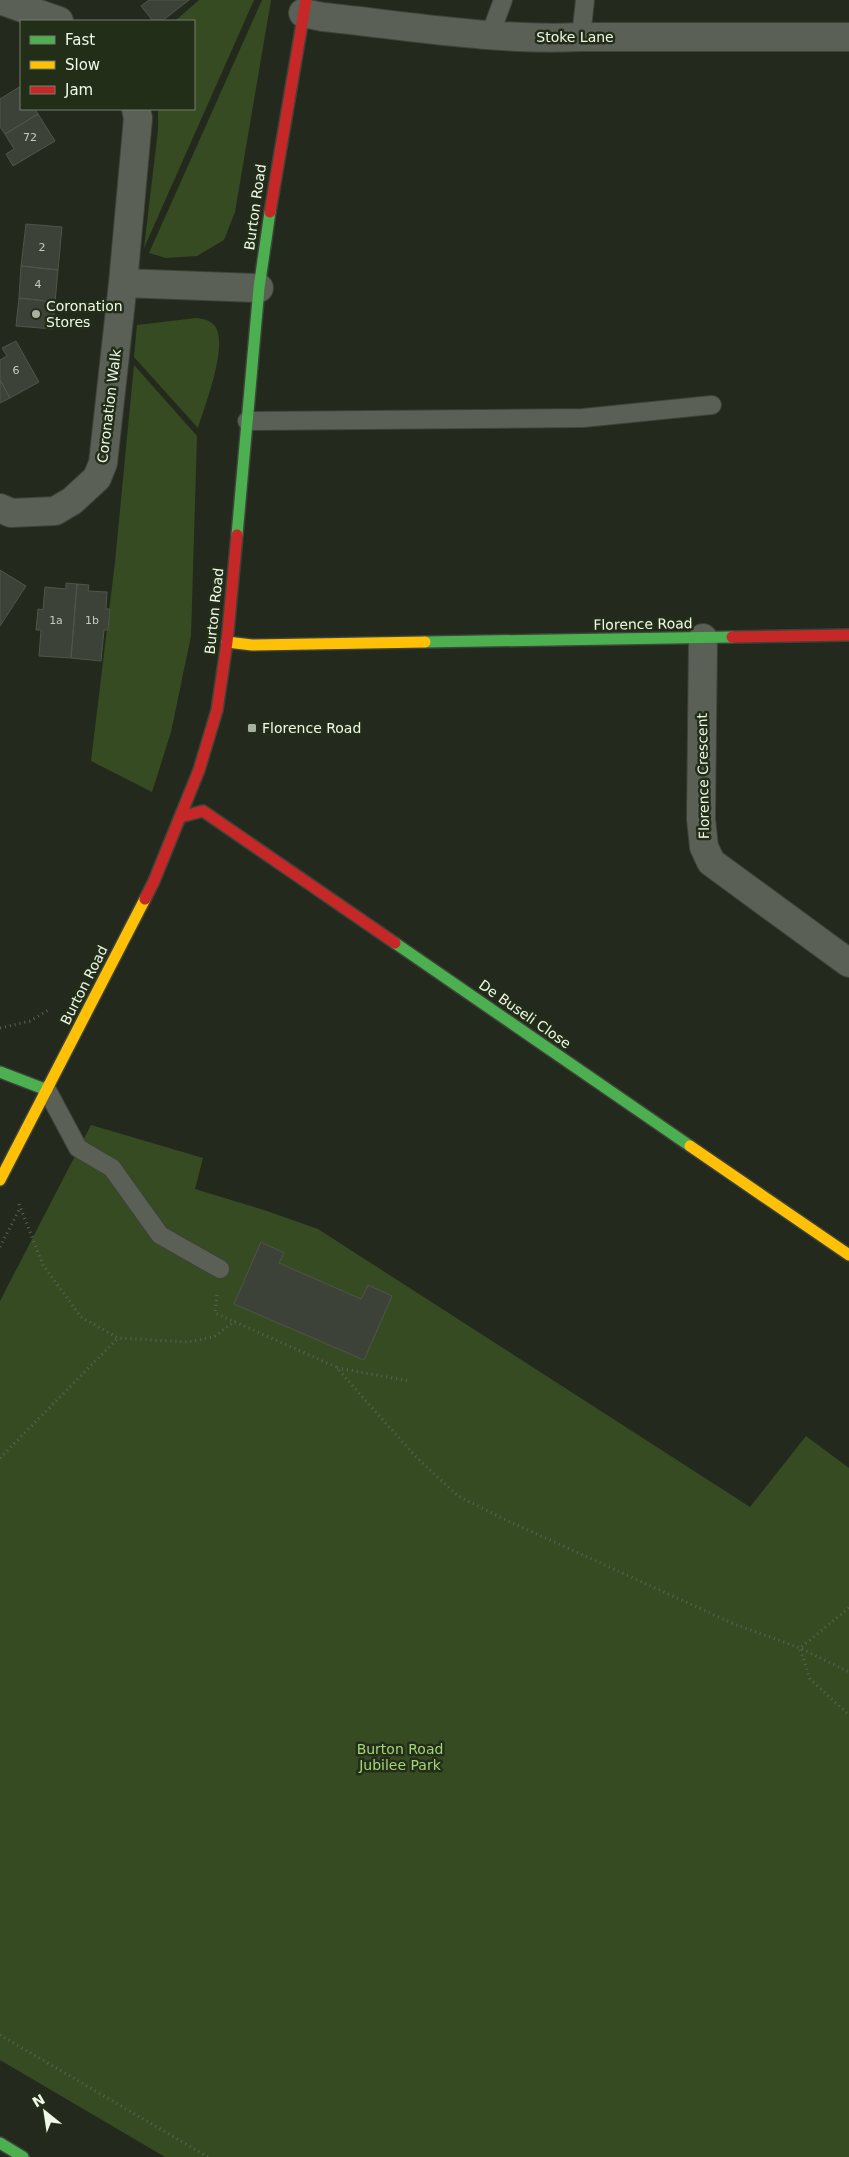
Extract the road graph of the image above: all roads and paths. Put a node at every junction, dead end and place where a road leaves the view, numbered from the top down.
1 (0, 0) edge
2 (504, 0) edge
3 (585, 0) edge
4 (304, 6) edge
5 (56, 20) edge
6 (490, 35) junction
7 (582, 37) junction
8 (849, 38) edge
9 (136, 110) edge
10 (123, 283) junction
11 (259, 288) junction
12 (712, 405) dead end
13 (247, 421) junction
14 (0, 508) edge
15 (849, 635) edge
16 (703, 638) junction
17 (228, 642) junction
18 (180, 817) junction
19 (849, 964) edge
20 (52, 1008) dead end
21 (0, 1028) edge
22 (0, 1072) edge
23 (48, 1090) junction
24 (3, 1175) edge
25 (20, 1207) junction
26 (0, 1248) edge
27 (849, 1255) edge
28 (220, 1268) dead end
29 (215, 1313) dead end
30 (235, 1321) junction
31 (118, 1338) junction
32 (336, 1368) junction
33 (410, 1381) dead end
34 (0, 1458) edge
35 (849, 1608) edge
36 (800, 1648) junction
37 (849, 1672) edge
38 (849, 1715) edge
39 (0, 2035) edge
40 (0, 2143) edge
41 (22, 2157) edge
42 (208, 2157) edge

1 - 5 street
2 - 6 lane
3 - 7 lane
4 - 6 street, Stoke Lane
4 - 11 street, Burton Road
6 - 7 street, Stoke Lane
7 - 8 street, Stoke Lane
9 - 10 street, Coronation Walk
10 - 11 street
10 - 14 street, Coronation Walk
11 - 13 street, Burton Road
12 - 13 lane
13 - 17 street, Burton Road
15 - 16 street, Florence Road
16 - 17 street, Florence Road
16 - 19 street, Florence Crescent
17 - 18 street, Burton Road
18 - 23 street, Burton Road
18 - 27 street, De Buseli Close
20 - 21 path
22 - 23 street
23 - 24 street, Burton Road
23 - 28 lane
24 - 25 path
25 - 26 path
25 - 31 path
29 - 30 path
30 - 31 path
30 - 32 path
31 - 34 path
32 - 33 path
32 - 36 path
35 - 36 path
36 - 37 path
36 - 38 path
39 - 42 path
40 - 41 street

